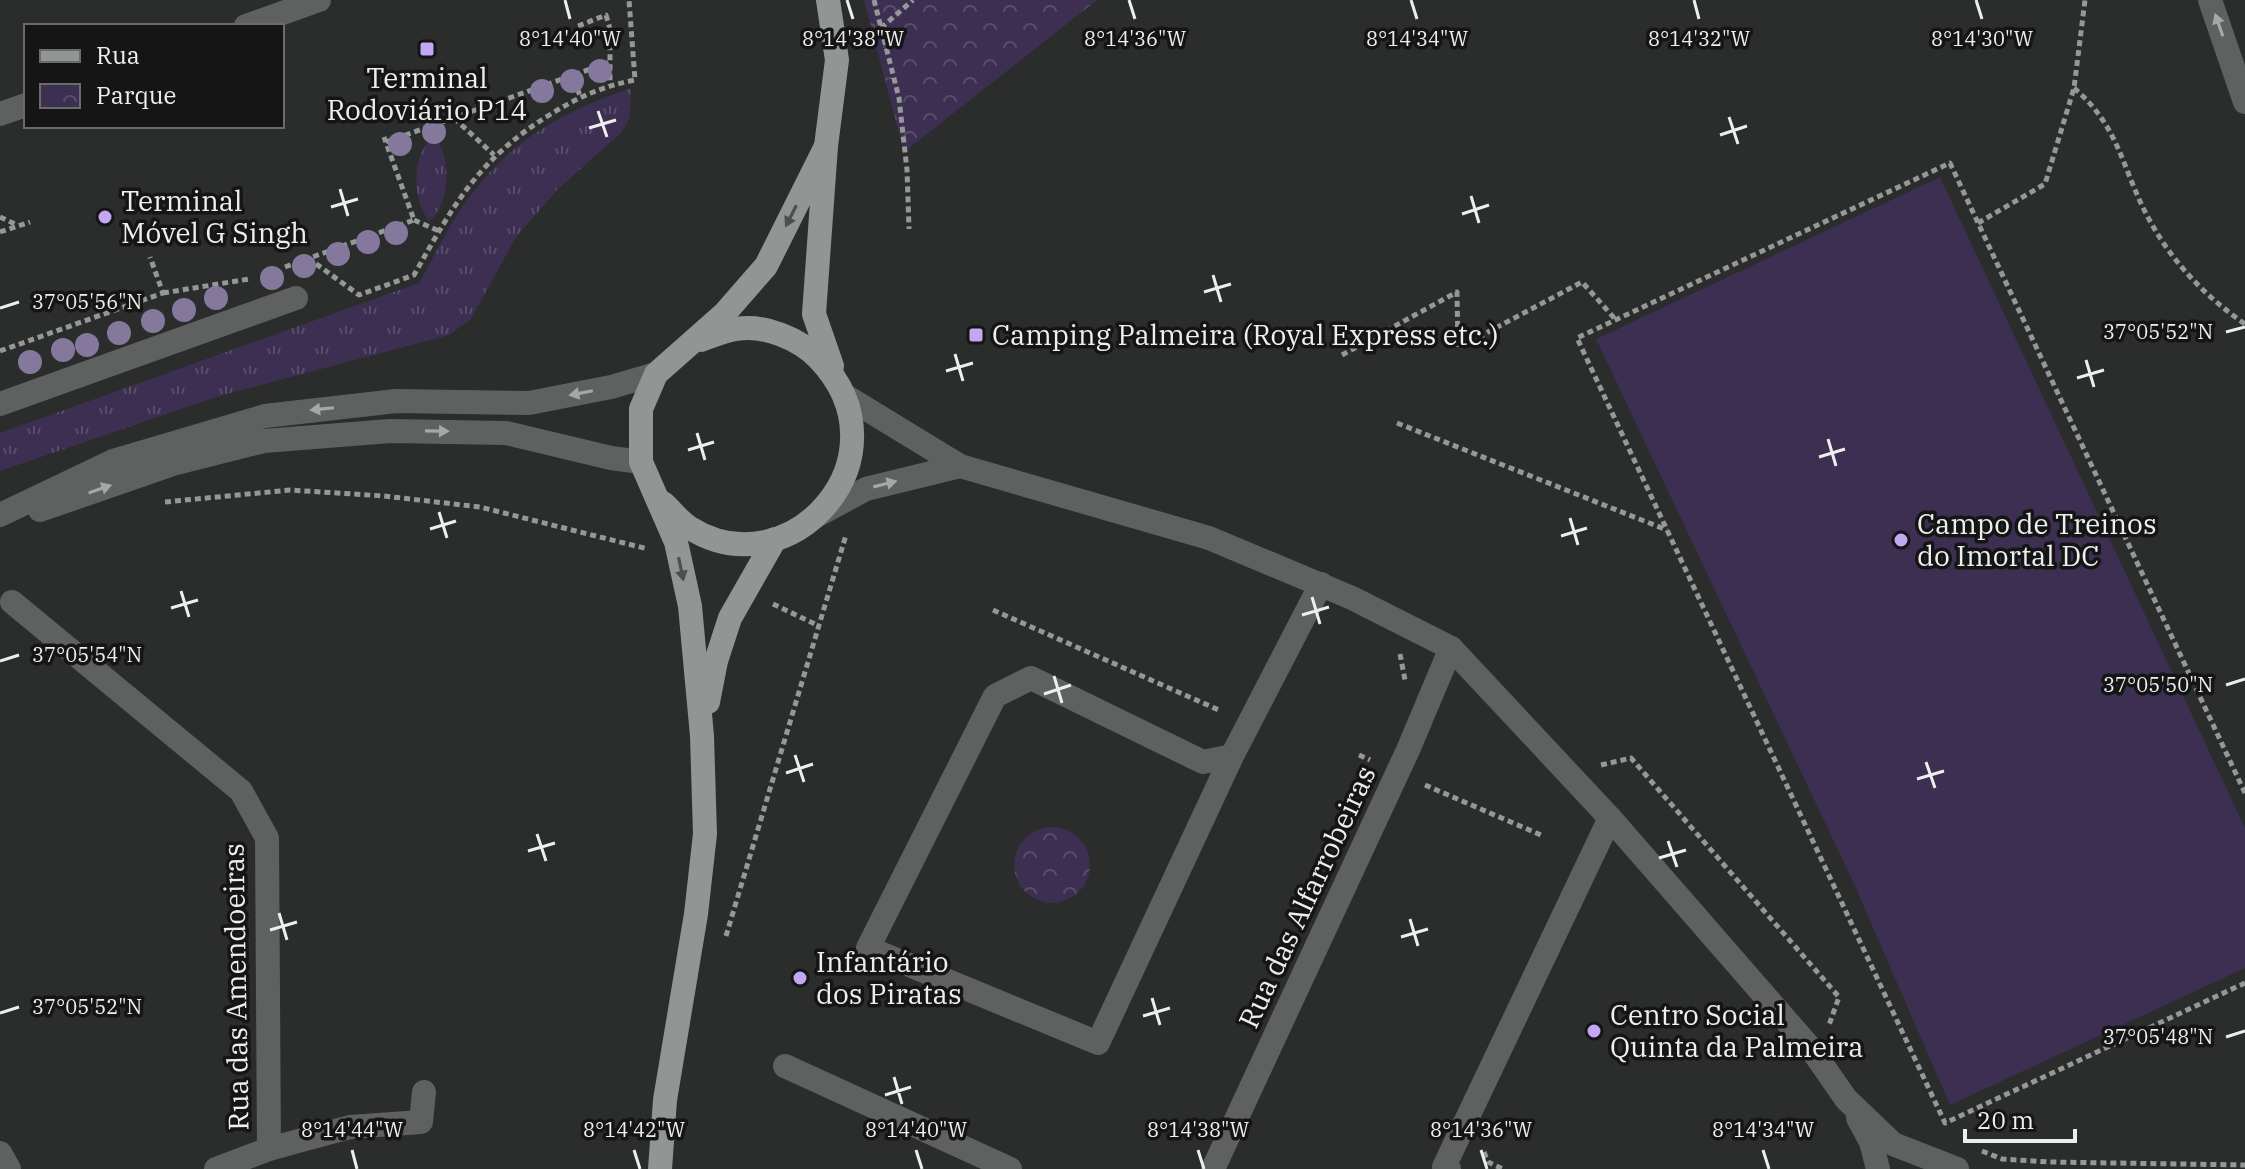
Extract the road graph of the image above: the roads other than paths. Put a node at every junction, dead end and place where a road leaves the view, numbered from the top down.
1 (319, 0) edge
2 (828, 0) edge
3 (2210, 0) edge
4 (252, 24) edge
5 (2245, 102) edge
6 (24, 106) edge
7 (0, 114) edge
8 (826, 146) junction
9 (296, 298) dead end
10 (689, 343) junction
11 (656, 374) junction
12 (841, 386) junction
13 (0, 404) edge
14 (641, 462) junction
15 (960, 466) junction
16 (655, 496) junction
17 (0, 515) edge
18 (816, 516) junction
19 (0, 524) edge
20 (775, 539) junction
21 (1321, 584) junction
22 (12, 602) dead end
23 (1451, 648) junction
24 (702, 736) junction
25 (1232, 756) junction
26 (1610, 818) junction
27 (785, 1066) dead end
28 (424, 1092) dead end
29 (1846, 1099) junction
30 (269, 1149) junction
31 (0, 1153) edge
32 (9, 1169) edge
33 (216, 1169) edge
34 (660, 1169) edge
35 (1010, 1169) edge
36 (1213, 1169) edge
37 (1449, 1169) edge
38 (1878, 1169) edge
39 (1957, 1169) edge

1 - 4 street
2 - 8 main road
5 -> 3 street
6 - 7 street
8 -> 10 main road
8 - 12 main road
9 - 13 street
10 - 11 main road
10 - 12 main road
11 - 14 main road
11 -> 17 street
12 - 15 street
12 - 18 main road
14 - 16 main road
19 -> 14 street
18 -> 15 street
15 - 21 street
16 - 20 main road
16 -> 24 main road
18 - 20 main road
20 - 24 main road
21 - 23 street
21 - 25 street
22 - 30 street, Rua das Amendoeiras
23 - 26 street
23 - 36 street, Rua das Alfarrobeiras
24 - 34 main road
25 - 25 street
26 - 29 street
26 - 37 street
27 - 35 street
28 - 30 street, Rua das Amendoeiras
29 - 38 street
29 - 39 street
30 - 33 street, Rua das Amendoeiras
31 - 32 street

